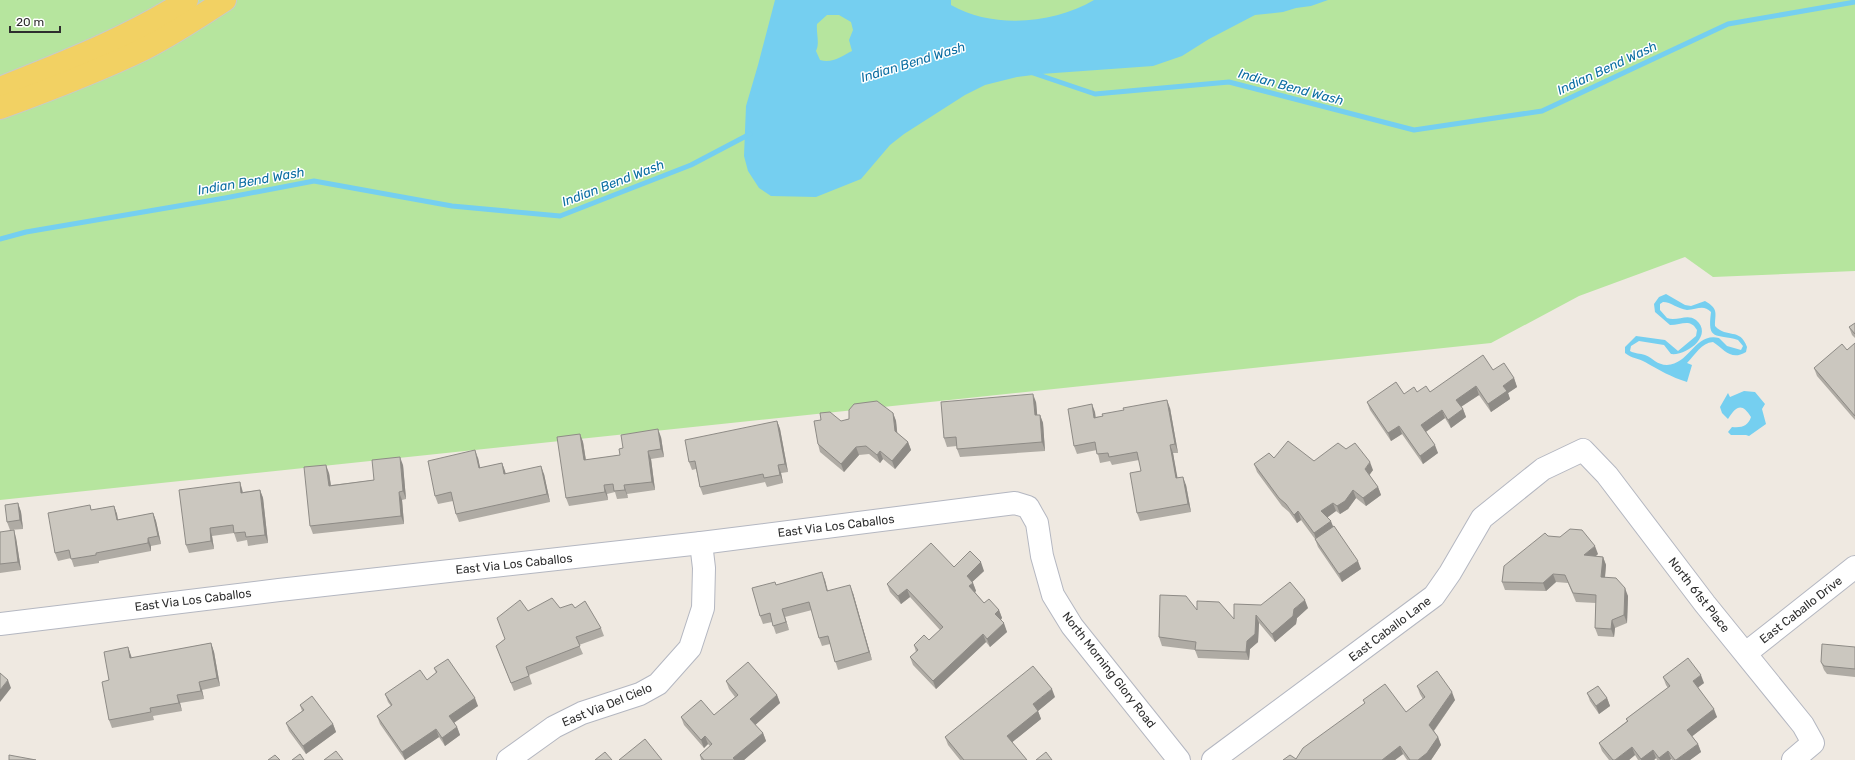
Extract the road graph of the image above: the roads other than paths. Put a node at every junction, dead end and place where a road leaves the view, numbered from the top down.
1 (187, 0) edge
2 (225, 0) edge
3 (0, 88) edge
4 (0, 108) edge
5 (1583, 450) joint
6 (1028, 507) joint
7 (701, 543) junction
8 (1855, 567) edge
9 (0, 624) edge
10 (1746, 653) junction
11 (508, 760) edge
12 (1179, 760) edge
13 (1213, 760) edge
14 (1794, 760) edge

1 - 3 main road
2 - 4 main road
5 - 10 street, North 61st Place
5 - 13 street, East Caballo Lane
6 - 7 street, East Via Los Caballos
6 - 12 street, North Morning Glory Road
7 - 9 street, East Via Los Caballos
7 - 11 street, East Via Del Cielo
8 - 10 street, East Caballo Drive
10 - 14 street, North 61st Place

